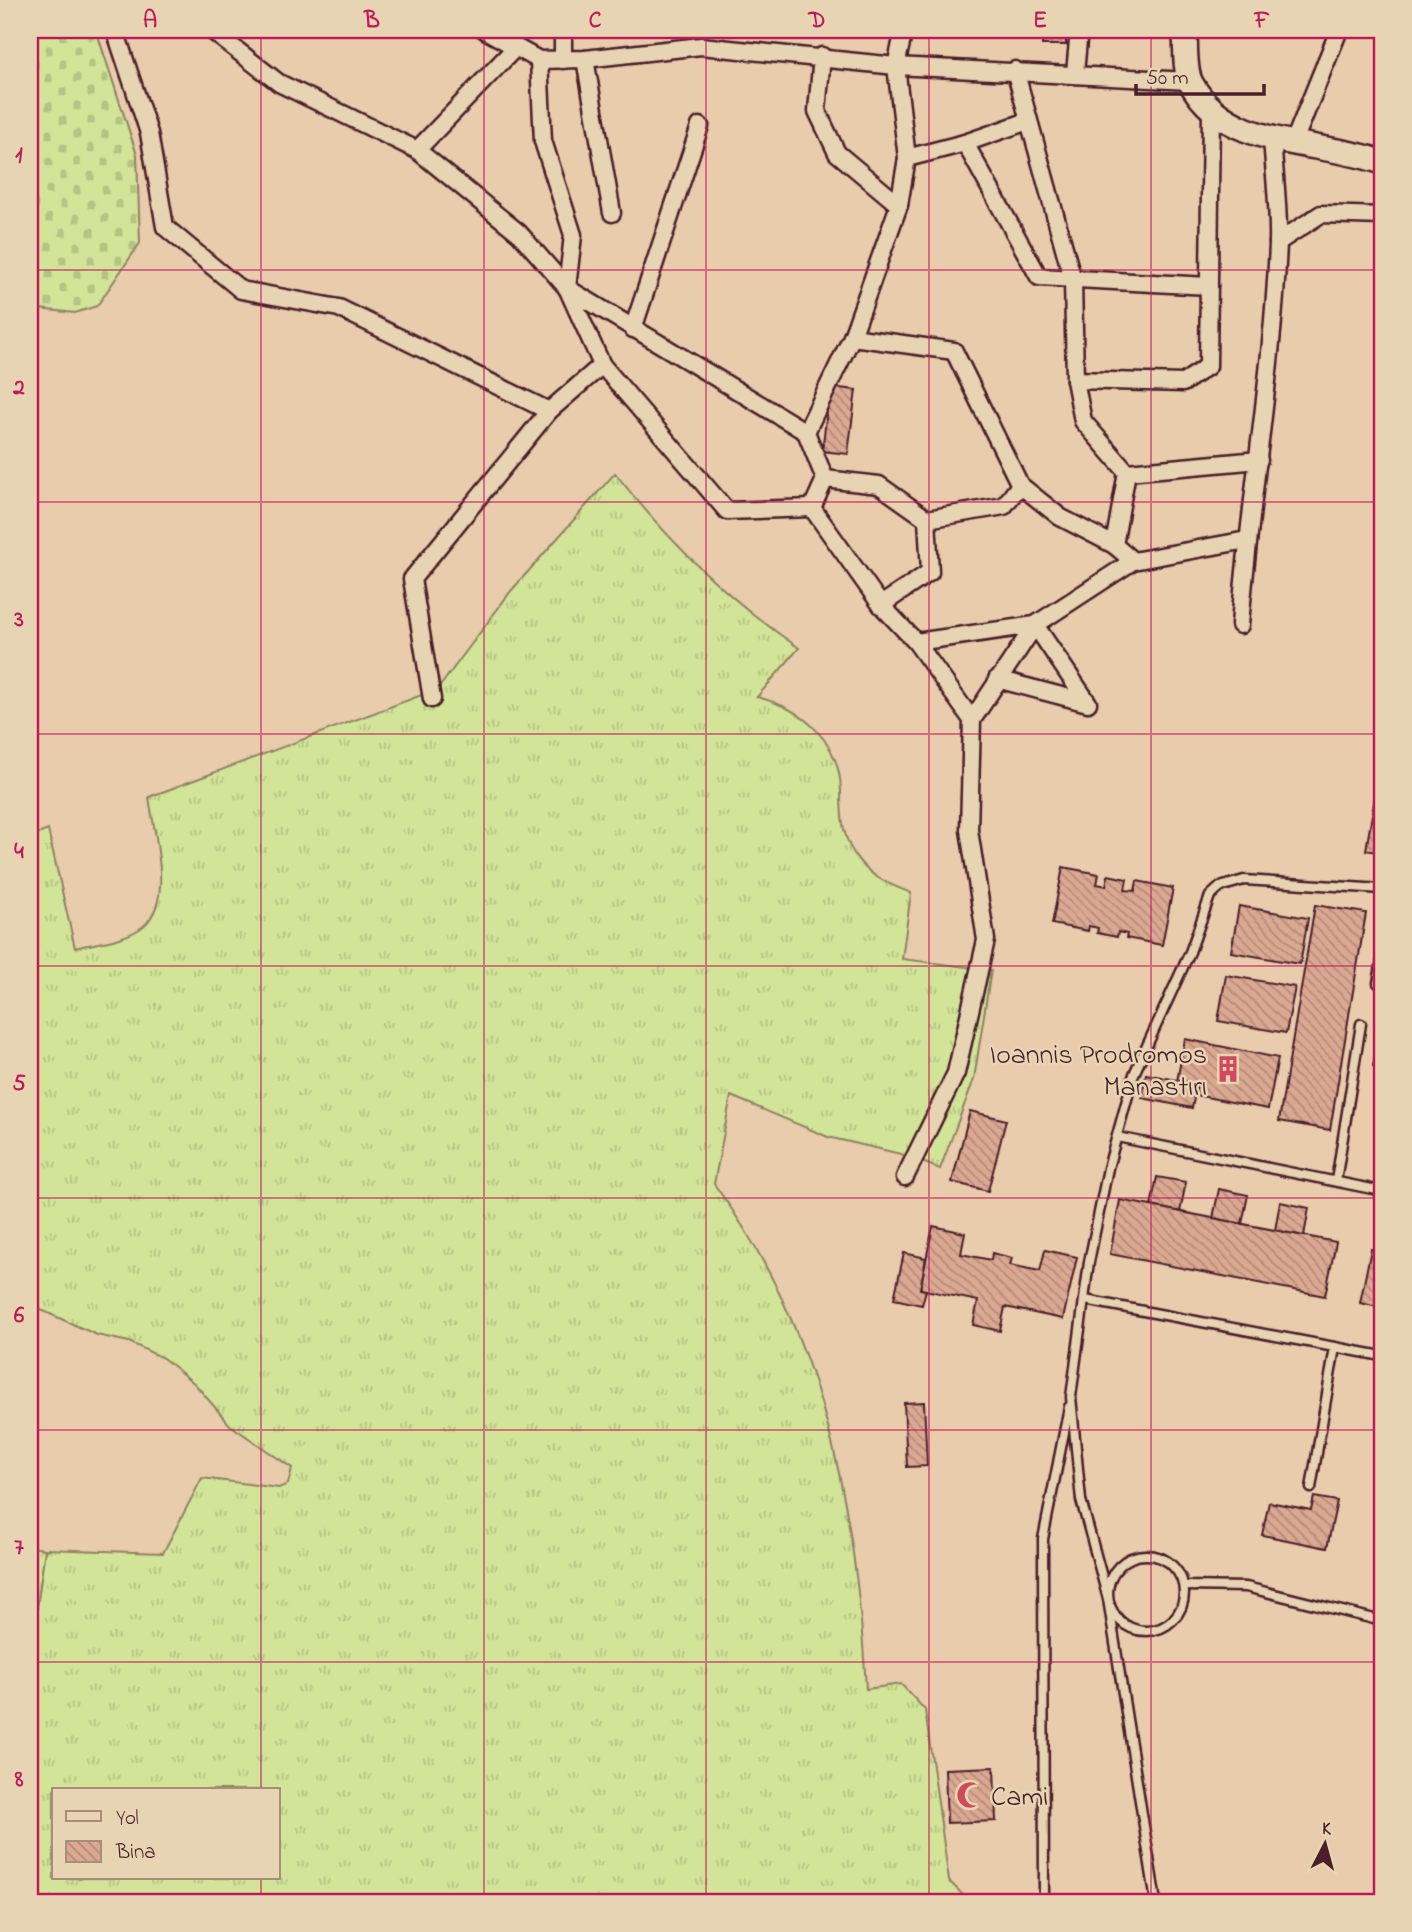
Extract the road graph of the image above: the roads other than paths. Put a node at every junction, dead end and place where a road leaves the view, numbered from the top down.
1 (115, 30) edge
2 (211, 30) edge
3 (485, 30) edge
4 (563, 30) edge
5 (904, 30) edge
6 (1079, 30) edge
7 (1185, 30) edge
8 (1339, 30) edge
9 (514, 48) junction
10 (822, 56) junction
11 (585, 59) junction
12 (539, 60) junction
13 (563, 60) junction
14 (896, 66) junction
15 (1015, 70) junction
16 (1075, 73) junction
17 (1189, 81) junction
18 (1211, 110) junction
19 (1028, 121) junction
20 (700, 126) dead end
21 (1282, 140) junction
22 (965, 143) junction
23 (417, 150) junction
24 (907, 158) junction
25 (1382, 162) edge
26 (899, 205) junction
27 (612, 213) dead end
28 (1382, 216) edge
29 (1278, 242) junction
30 (1073, 280) junction
31 (1209, 286) junction
32 (567, 288) junction
33 (633, 329) junction
34 (852, 337) junction
35 (602, 365) junction
36 (1075, 380) junction
37 (549, 411) junction
38 (806, 432) junction
39 (1259, 460) junction
40 (1128, 472) junction
41 (825, 479) junction
42 (1020, 485) junction
43 (812, 508) junction
44 (927, 519) junction
45 (1247, 540) junction
46 (1114, 545) junction
47 (1133, 561) junction
48 (881, 605) junction
49 (1035, 625) junction
50 (1240, 625) dead end
51 (916, 642) junction
52 (998, 680) junction
53 (432, 699) dead end
54 (972, 720) junction
55 (1382, 889) edge
56 (1382, 961) edge
57 (1382, 984) edge
58 (1361, 1024) dead end
59 (1117, 1137) junction
60 (905, 1177) dead end
61 (1336, 1181) junction
62 (1382, 1191) edge
63 (1085, 1300) junction
64 (1335, 1347) junction
65 (1382, 1356) edge
66 (1071, 1397) junction
67 (1311, 1488) dead end
68 (1184, 1586) junction
69 (1108, 1599) junction
70 (1382, 1621) edge
71 (1044, 1902) edge
72 (1156, 1902) edge

1 - 37 street
2 - 23 street
3 - 9 street
4 - 13 street
5 - 14 street
6 - 16 street
7 - 17 street
8 - 21 street
9 - 12 street
9 - 23 street
10 - 11 street
10 - 14 street
10 - 26 street
11 - 13 street
11 - 27 street
12 - 13 street
12 - 32 street
14 - 15 street
14 - 24 street
15 - 16 street
15 - 19 street
16 - 17 street
17 - 18 street
18 - 21 street
18 - 31 street
19 - 22 street
19 - 30 street
20 - 33 street
21 - 25 street
21 - 29 street
22 - 24 street
22 - 30 street
23 - 32 street
24 - 26 street
26 - 34 street
28 - 29 street
29 - 39 street
30 - 31 street
30 - 36 street
31 - 36 street
32 - 33 street
32 - 35 street
33 - 38 street
34 - 38 street
34 - 42 street
35 - 37 street
35 - 43 street
36 - 40 street
37 - 53 street
38 - 41 street
39 - 40 street
39 - 45 street
40 - 46 street
41 - 43 street
41 - 44 street
42 - 44 street
42 - 46 street
43 - 48 street
44 - 48 street
45 - 47 street
45 - 50 street
46 - 47 street
47 - 49 street
48 - 51 street
49 - 51 street
49 - 52 street
49 - 52 street
51 - 54 street
52 - 54 street
54 - 60 street
55 - 59 lane
56 - 57 lane
58 - 61 lane
59 - 61 lane
59 - 63 lane
61 - 62 lane
63 - 64 lane
63 - 66 lane
64 - 65 lane
64 - 67 lane
66 - 69 lane
66 - 71 lane
68 - 69 lane
68 - 69 lane
68 - 70 lane
69 - 72 lane

